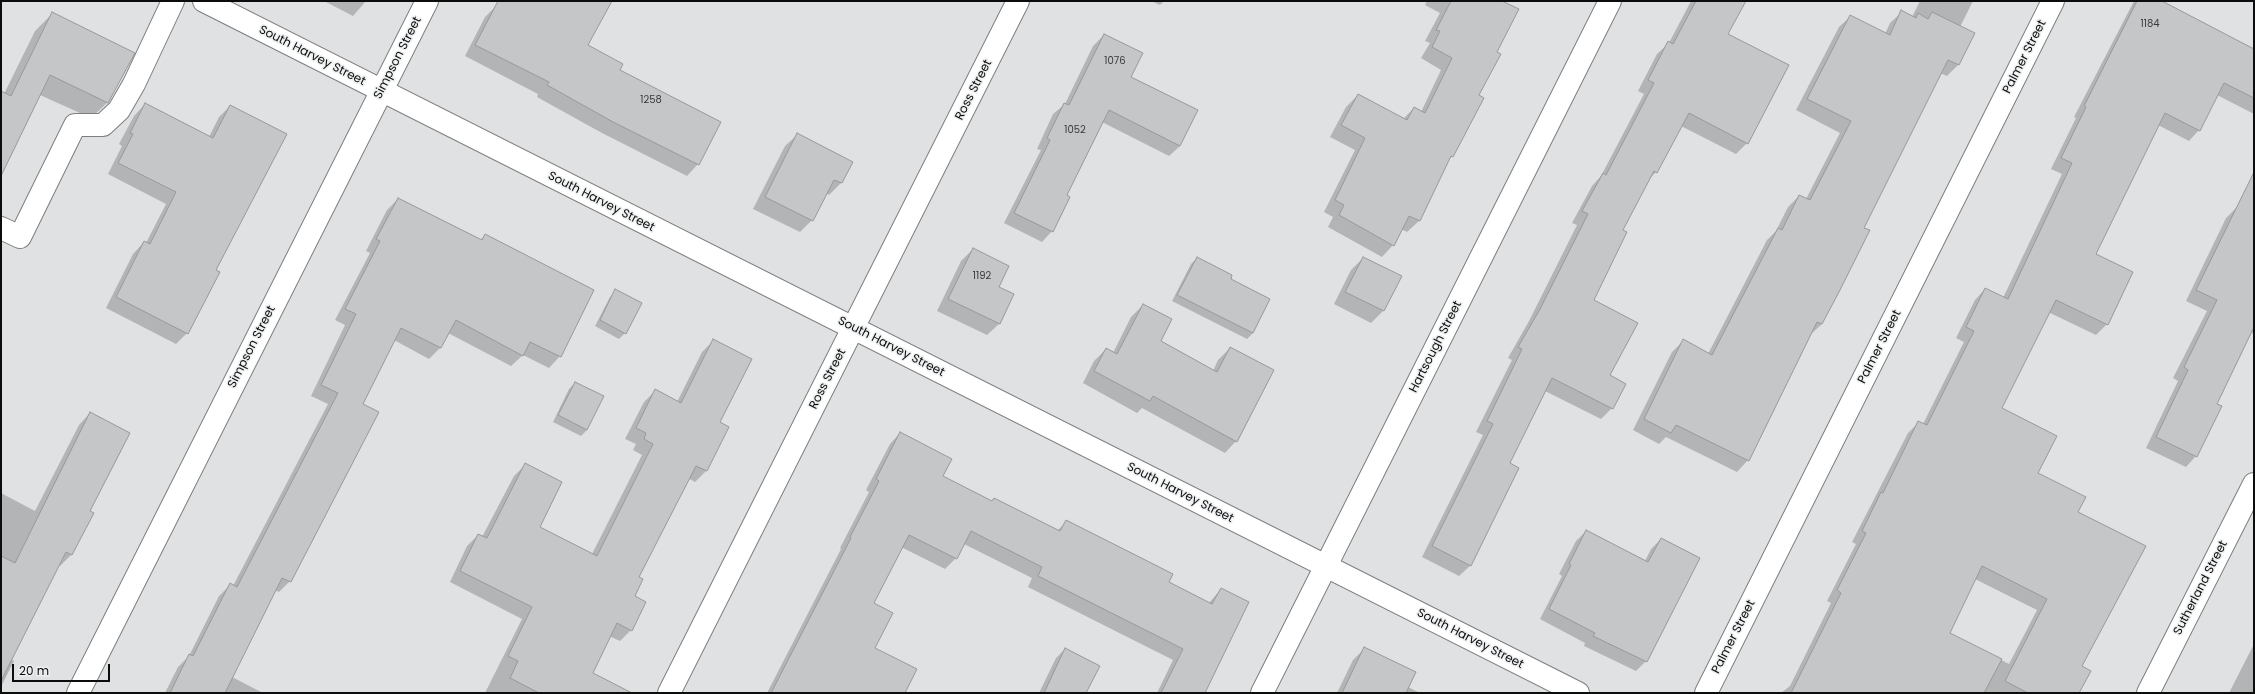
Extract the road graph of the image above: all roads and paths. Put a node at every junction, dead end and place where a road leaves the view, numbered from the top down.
1 (173, 1) edge
2 (204, 1) edge
3 (427, 1) edge
4 (1018, 1) edge
5 (1610, 1) edge
6 (2053, 1) edge
7 (382, 91) junction
8 (10, 233) edge
9 (853, 328) junction
10 (2254, 484) edge
11 (1326, 566) junction
12 (78, 693) edge
13 (669, 693) edge
14 (1262, 693) edge
15 (1578, 693) edge
16 (1706, 693) edge
17 (2148, 693) edge

1 - 8 street
2 - 7 street, South Harvey Street
3 - 7 street, Simpson Street
4 - 9 street, Ross Street
5 - 11 street, Hartsough Street
6 - 16 street, Palmer Street
7 - 9 street, South Harvey Street
7 - 12 street, Simpson Street
9 - 11 street, South Harvey Street
9 - 13 street, Ross Street
10 - 17 street, Sutherland Street
11 - 14 street, Hartsough Street
11 - 15 street, South Harvey Street

